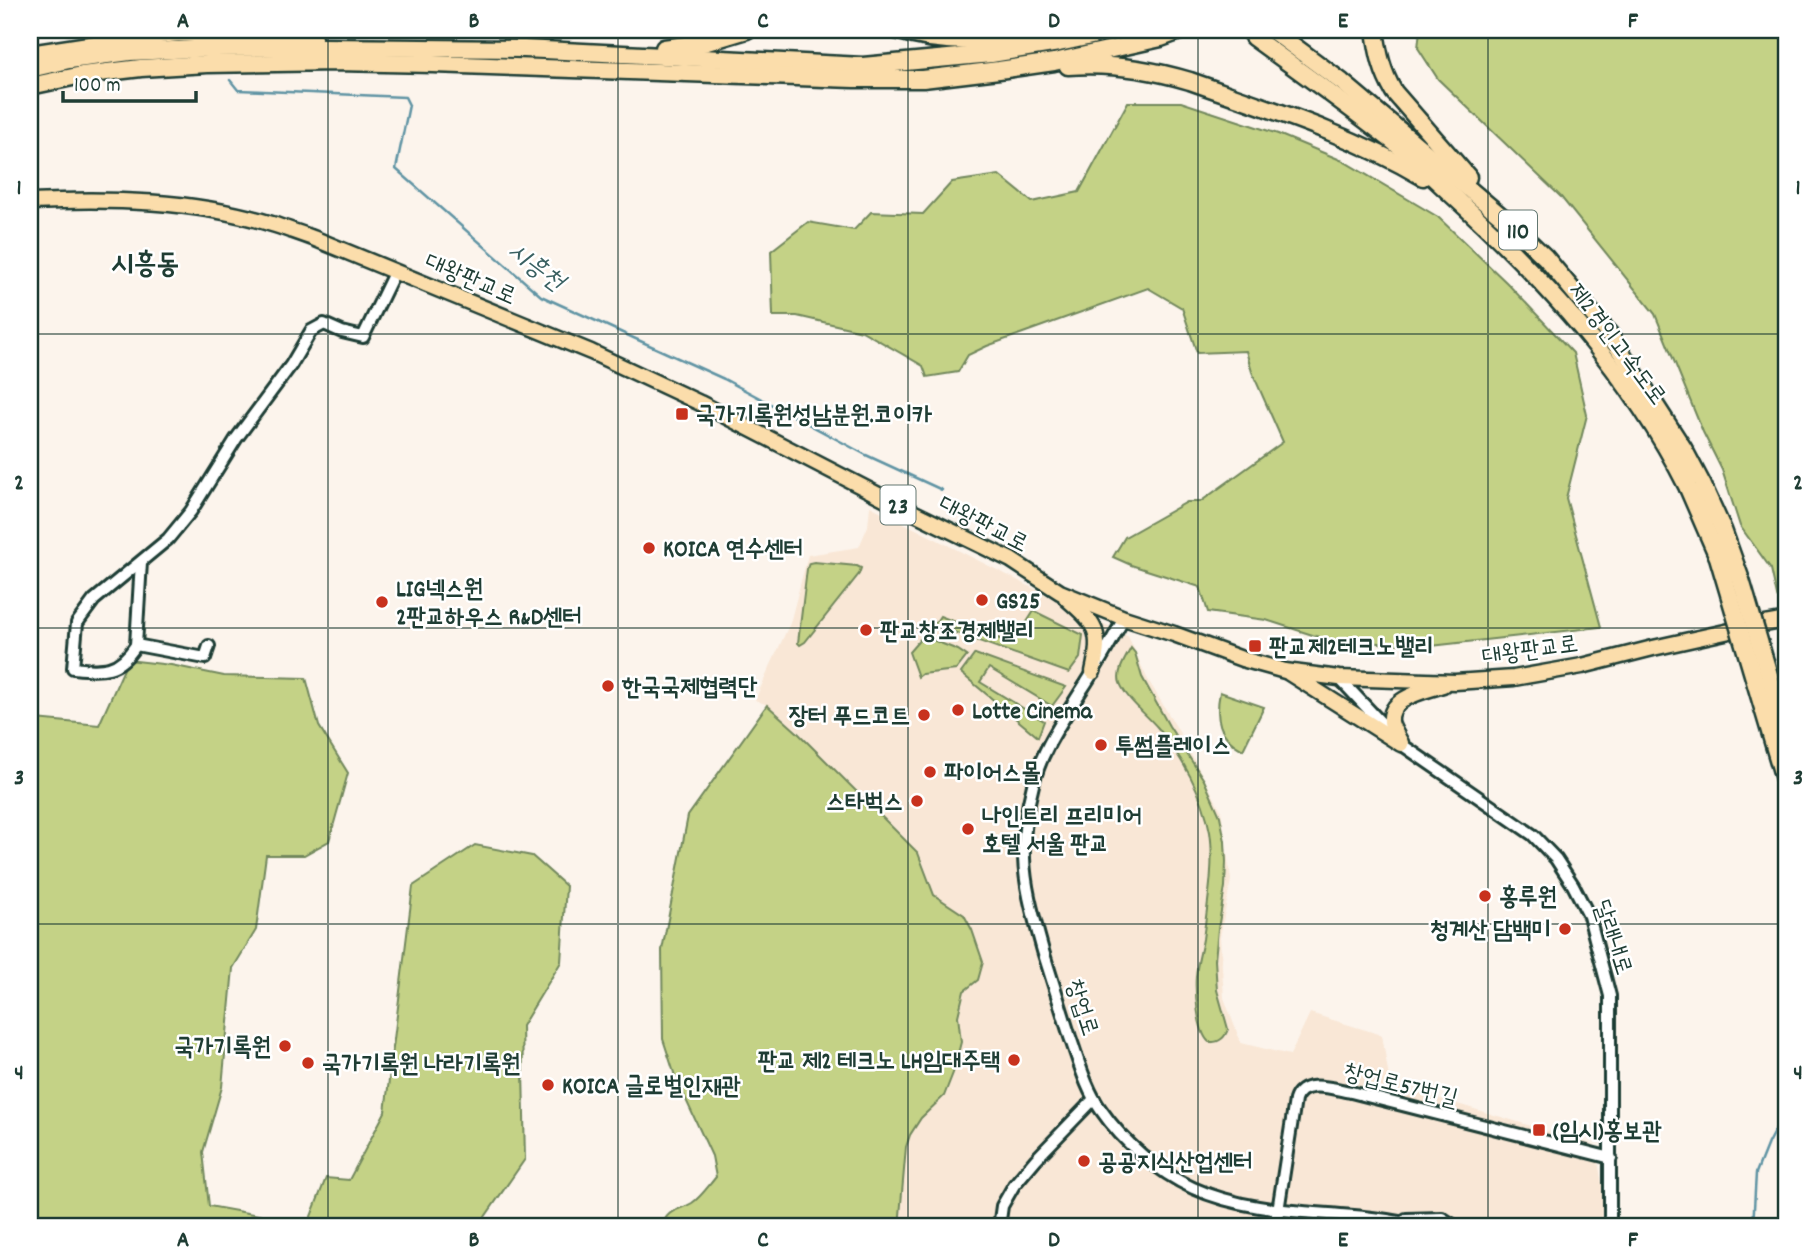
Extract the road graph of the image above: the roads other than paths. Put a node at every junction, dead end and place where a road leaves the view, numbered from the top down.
1 (747, 30) edge
2 (896, 30) edge
3 (1071, 30) edge
4 (1119, 30) edge
5 (1183, 30) edge
6 (1272, 30) edge
7 (1376, 30) edge
8 (1253, 37) dead end
9 (347, 47) junction
10 (607, 53) junction
11 (30, 54) edge
12 (30, 69) edge
13 (999, 70) junction
14 (30, 86) edge
15 (30, 202) edge
16 (1476, 216) junction
17 (1507, 221) junction
18 (395, 271) junction
19 (1696, 487) junction
20 (141, 562) junction
21 (1060, 592) junction
22 (1124, 618) junction
23 (1787, 620) edge
24 (135, 645) junction
25 (209, 646) dead end
26 (1285, 671) junction
27 (1093, 672) junction
28 (1339, 678) junction
29 (1455, 682) junction
30 (1787, 736) edge
31 (1401, 744) junction
32 (1787, 789) edge
33 (1094, 1099) junction
34 (1611, 1158) junction
35 (1278, 1211) junction
36 (1389, 1220) junction
37 (999, 1227) edge
38 (1274, 1227) edge
39 (1399, 1227) edge
40 (1422, 1227) edge
41 (1456, 1227) edge
42 (1609, 1227) edge

1 - 10 highway
2 - 3 highway
4 - 10 highway
5 - 13 highway
6 - 17 highway, 제2경인고속도로 / 110
7 - 17 highway
8 - 16 highway, 제2경인고속도로 / 110
9 - 10 highway
9 - 11 highway
9 - 12 highway
13 - 14 highway
13 - 16 highway
15 - 18 main road, 대왕판교로 / 23
16 - 19 highway, 제2경인고속도로 / 110
17 - 19 highway, 제2경인고속도로 / 110
18 - 20 street
18 - 21 main road, 대왕판교로 / 23
19 - 30 highway, 제2경인고속도로 / 110, bridge
19 - 32 highway, 제2경인고속도로 / 110, bridge
20 - 24 street
20 - 24 street
21 - 22 main road, 대왕판교로 / 23
21 - 27 main road
22 - 26 main road, 대왕판교로 / 23
22 - 27 street, 창업로
23 - 29 main road, 대왕판교로 / 23
24 - 25 street
26 - 28 main road, 대왕판교로 / 23
26 - 31 main road
27 - 33 street, 창업로
28 - 29 main road, 대왕판교로 / 23
28 - 31 street, 달래내로
29 - 31 main road
31 - 34 street, 달래내로
33 - 35 street, 창업로
33 - 37 street
34 - 35 street, 창업로57번길
34 - 42 street, 달래내로
35 - 36 street, 창업로
35 - 38 street
36 - 39 street
36 - 40 street
36 - 41 street

